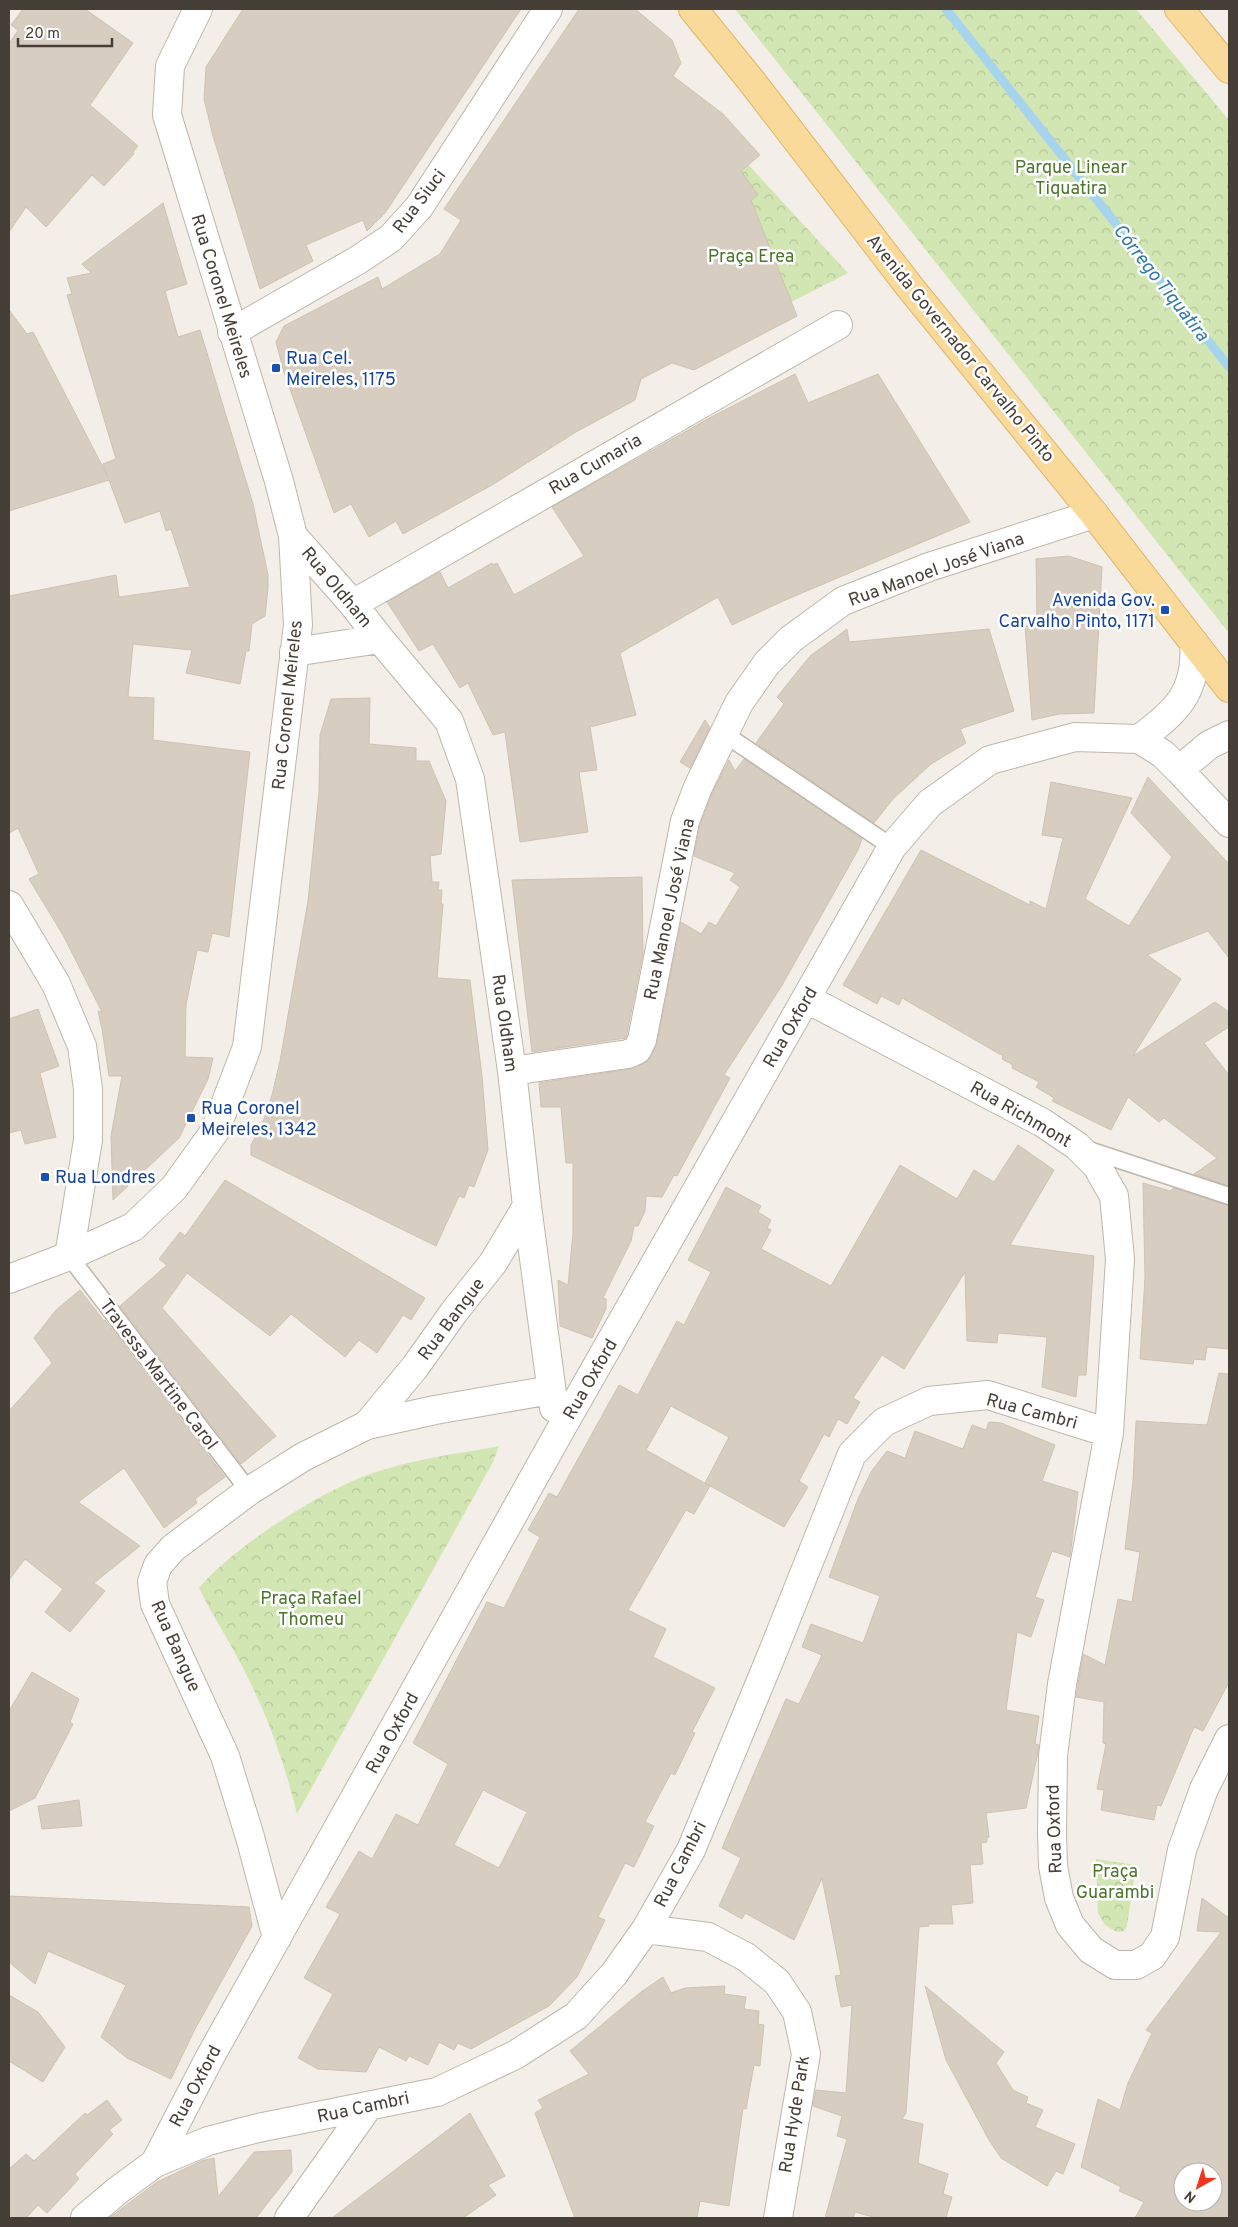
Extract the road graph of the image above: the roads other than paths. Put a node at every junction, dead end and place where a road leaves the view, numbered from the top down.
1 (548, 9) edge
2 (693, 9) edge
3 (1178, 9) edge
4 (194, 10) edge
5 (1229, 69) edge
6 (838, 325) dead end
7 (232, 332) junction
8 (1094, 514) junction
9 (293, 536) junction
10 (353, 604) junction
11 (380, 639) junction
12 (1194, 643) junction
13 (294, 652) junction
14 (1229, 688) edge
15 (723, 732) junction
16 (1229, 735) edge
17 (1139, 739) junction
18 (1179, 770) junction
19 (1229, 823) edge
20 (892, 847) junction
21 (9, 904) edge
22 (807, 999) junction
23 (512, 1071) junction
24 (1078, 1146) junction
25 (1229, 1196) edge
26 (527, 1206) junction
27 (69, 1256) junction
28 (9, 1279) edge
29 (551, 1390) junction
30 (366, 1425) junction
31 (1109, 1433) junction
32 (558, 1436) junction
33 (249, 1491) junction
34 (1229, 1739) edge
35 (646, 1929) junction
36 (277, 1938) junction
37 (368, 2107) junction
38 (155, 2163) junction
39 (85, 2218) edge
40 (289, 2218) edge
41 (778, 2218) edge

1 - 7 street, Rua Siuci
2 - 8 main road, Avenida Governador Carvalho Pinto
3 - 5 main road
4 - 7 street, Rua Coronel Meireles
6 - 10 street, Rua Cumaria
7 - 9 street, Rua Coronel Meireles
8 - 12 main road, Avenida Governador Carvalho Pinto
8 - 15 street, Rua Manoel José Viana
9 - 10 street, Rua Oldham
9 - 13 street, Rua Coronel Meireles
10 - 11 street, Rua Oldham
11 - 13 street, Rua Oldham
11 - 23 street, Rua Oldham
12 - 14 main road, Avenida Governador Carvalho Pinto
12 - 17 street
13 - 27 street, Rua Coronel Meireles
15 - 20 lane
15 - 23 street, Rua Manoel José Viana
16 - 18 street
17 - 18 street
17 - 20 street, Rua Oxford
18 - 19 street
20 - 22 street, Rua Oxford
21 - 27 street
22 - 24 street, Rua Richmont
22 - 32 street, Rua Oxford
23 - 26 street, Rua Oldham
24 - 25 lane
24 - 31 street, Rua Richmont
26 - 29 street, Rua Oldham
26 - 30 street, Rua Bangue
27 - 28 street, Rua Coronel Meireles
27 - 33 lane, Travessa Martine Carol
29 - 30 street, Rua Bangue
29 - 32 street, Rua Oldham
30 - 33 street, Rua Bangue
31 - 34 street, Rua Oxford
31 - 35 street, Rua Cambri
32 - 36 street, Rua Oxford
33 - 36 street, Rua Bangue
35 - 37 street, Rua Cambri
35 - 41 street, Rua Hyde Park
36 - 38 street, Rua Oxford
37 - 38 street, Rua Cambri
37 - 40 street
38 - 39 street, Rua Cambri

